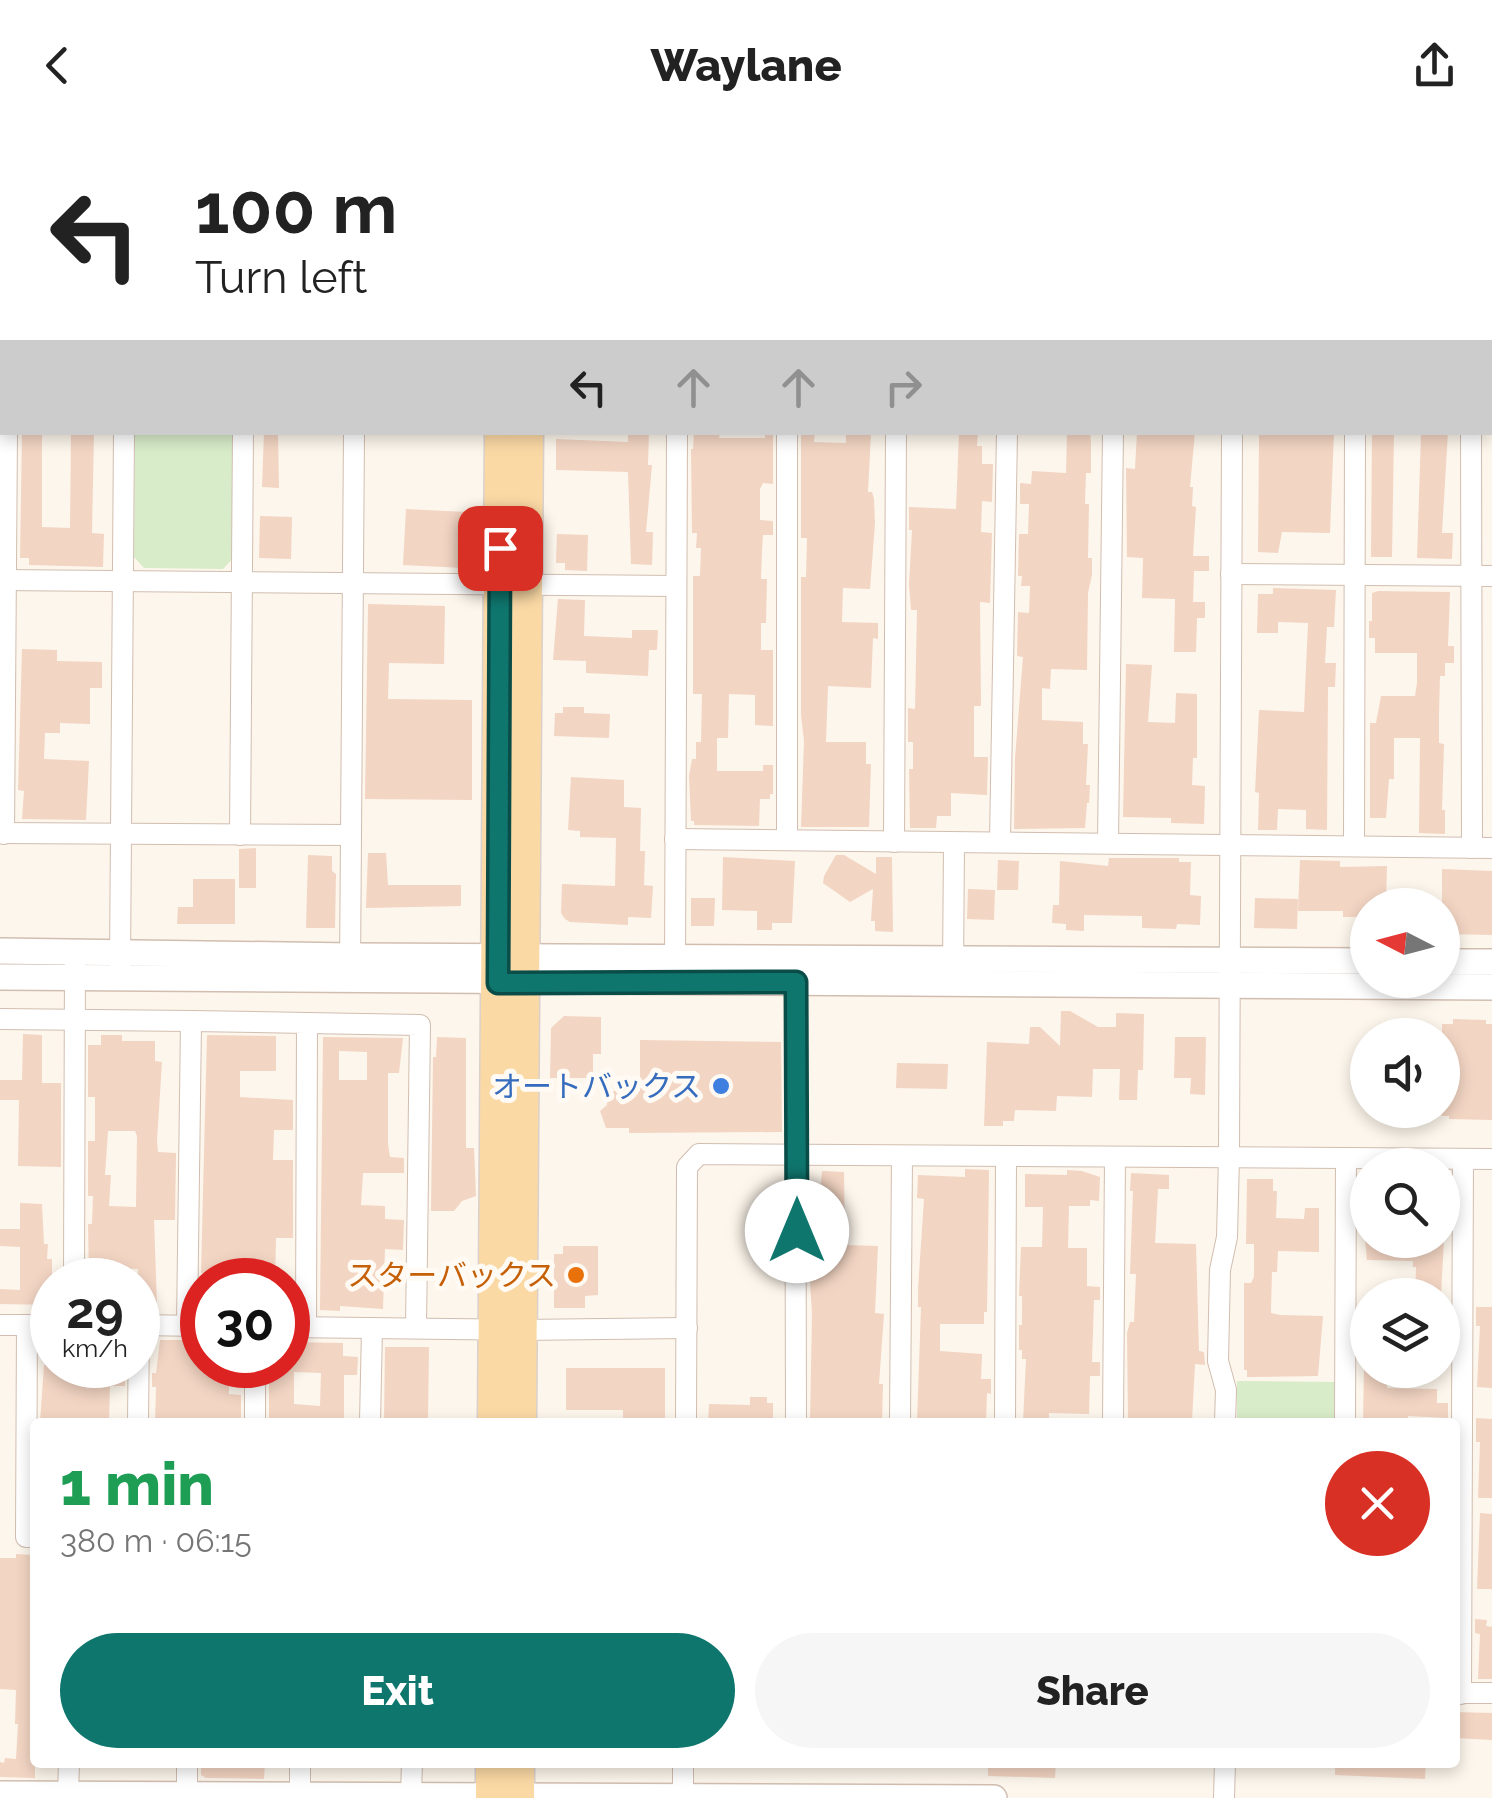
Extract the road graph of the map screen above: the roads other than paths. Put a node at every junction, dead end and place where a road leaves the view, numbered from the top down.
1 (8, 435) edge
2 (124, 435) edge
3 (243, 435) edge
4 (354, 435) edge
5 (501, 435) edge
6 (527, 435) edge
7 (677, 435) edge
8 (787, 435) edge
9 (896, 435) edge
10 (1007, 435) edge
11 (1114, 435) edge
12 (1232, 435) edge
13 (1355, 435) edge
14 (1472, 435) edge
15 (1231, 574) junction
16 (1354, 574) junction
17 (1481, 576) edge
18 (4, 580) edge
19 (123, 580) junction
20 (242, 583) junction
21 (352, 584) junction
22 (513, 586) junction
23 (676, 586) junction
24 (2, 834) edge
25 (120, 834) junction
26 (240, 835) junction
27 (351, 835) junction
28 (674, 838) junction
29 (787, 840) junction
30 (894, 842) junction
31 (954, 842) junction
32 (1000, 842) junction
33 (1108, 844) junction
34 (1354, 844) junction
35 (1229, 846) junction
36 (1482, 848) edge
37 (0, 951) edge
38 (675, 956) junction
39 (1460, 962) edge
40 (1492, 962) edge
41 (1350, 963) edge
42 (75, 964) junction
43 (120, 965) junction
44 (350, 968) junction
45 (511, 970) junction
46 (796, 970) junction
47 (952, 971) junction
48 (1229, 973) junction
49 (0, 978) edge
50 (675, 984) junction
51 (1492, 987) edge
52 (0, 1020) edge
53 (75, 1020) junction
54 (191, 1021) junction
55 (307, 1022) junction
56 (798, 1155) junction
57 (902, 1156) junction
58 (1006, 1156) junction
59 (1115, 1157) junction
60 (1229, 1157) junction
61 (1346, 1159) junction
62 (1463, 1159) junction
63 (1492, 1159) edge
64 (74, 1258) edge
65 (194, 1258) edge
66 (299, 1258) edge
67 (0, 1324) edge
68 (27, 1325) joint
69 (310, 1327) edge
70 (372, 1328) junction
71 (416, 1328) junction
72 (687, 1328) junction
73 (507, 1330) junction
74 (138, 1388) edge
75 (255, 1388) edge
76 (138, 1418) edge
77 (255, 1418) edge
78 (370, 1418) edge
79 (495, 1418) edge
80 (519, 1418) edge
81 (686, 1418) edge
82 (796, 1418) edge
83 (900, 1418) edge
84 (1006, 1418) edge
85 (1113, 1418) edge
86 (1225, 1418) edge
87 (1345, 1418) edge
88 (1460, 1480) edge
89 (30, 1537) edge
90 (1460, 1694) edge
91 (1492, 1694) edge
92 (69, 1768) edge
93 (187, 1768) edge
94 (300, 1768) edge
95 (412, 1768) edge
96 (494, 1768) edge
97 (516, 1768) edge
98 (683, 1768) edge
99 (1225, 1768) edge
100 (68, 1794) junction
101 (187, 1795) junction
102 (14, 1796) edge
103 (136, 1796) edge
104 (300, 1796) edge
105 (411, 1796) edge
106 (254, 1797) edge
107 (367, 1797) edge
108 (505, 1797) edge
109 (683, 1797) edge
110 (994, 1798) edge
111 (1224, 1798) edge

1 - 18 street
2 - 19 street
3 - 20 street
4 - 21 street
5 - 22 main road
6 - 22 main road
7 - 23 street
8 - 29 street
9 - 30 street
10 - 32 street
11 - 33 street
12 - 15 street
13 - 16 street
14 - 17 street
15 - 16 street
15 - 35 street
16 - 17 street
16 - 34 street
17 - 36 street
18 - 19 street
18 - 24 street
19 - 20 street
19 - 25 street
20 - 21 street
20 - 26 street
21 - 22 street
21 - 27 street
22 - 23 street
22 - 45 main road
23 - 28 street
24 - 25 street
25 - 26 street
25 - 43 street
26 - 27 street
27 - 44 street
28 - 29 street
28 - 38 street
29 - 30 street
30 - 31 street
31 - 32 street
31 - 47 street
32 - 33 street
33 - 35 street
34 - 35 street
34 - 36 street
35 - 48 street
37 - 42 street
38 - 45 street
38 - 46 street
38 - 50 street
39 - 40 street
41 - 48 street
42 - 43 street
42 - 49 street
42 - 53 street
43 - 44 street
44 - 45 street
45 - 50 street
45 - 73 main road
46 - 47 street
46 - 50 street
46 - 56 street
47 - 48 street
48 - 51 street
48 - 60 street
52 - 53 street
53 - 54 street
53 - 64 street
54 - 55 street
54 - 65 street
55 - 66 street
55 - 71 street
56 - 57 street
56 - 72 street
56 - 82 street
57 - 58 street
57 - 83 street
58 - 59 street
58 - 84 street
59 - 60 street
59 - 85 street
60 - 61 street
60 - 86 street
61 - 62 street
61 - 87 street
62 - 63 street
62 - 88 street
67 - 68 street
68 - 89 street
69 - 70 street
70 - 71 street
70 - 78 street
71 - 73 street
72 - 73 street
72 - 81 street
73 - 79 main road
73 - 80 main road
74 - 76 street
75 - 77 street
90 - 91 street
92 - 100 street
93 - 101 street
94 - 104 street
95 - 105 street
96 - 108 main road
97 - 108 main road
98 - 109 street
99 - 111 street
100 - 102 street
100 - 103 street
101 - 103 street
101 - 106 street
104 - 106 street
104 - 107 street
105 - 107 street
105 - 108 street
108 - 109 street
109 - 110 street

